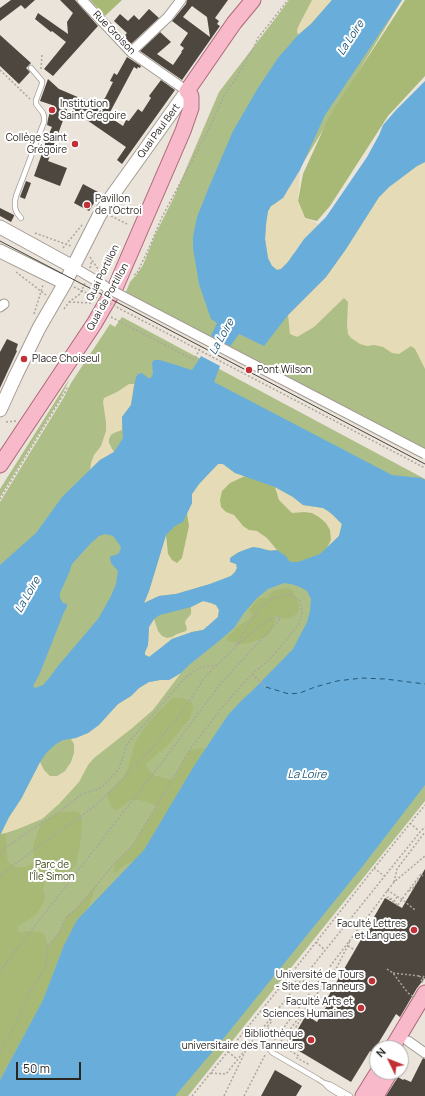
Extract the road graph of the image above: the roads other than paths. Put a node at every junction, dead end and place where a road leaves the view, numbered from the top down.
1 (82, 0) edge
2 (182, 0) edge
3 (253, 0) edge
4 (131, 52) junction
5 (31, 68) dead end
6 (187, 91) junction
7 (21, 218) dead end
8 (0, 227) edge
9 (0, 251) edge
10 (73, 266) junction
11 (65, 283) junction
12 (3, 416) edge
13 (425, 454) edge
14 (0, 465) edge
15 (421, 990) edge
16 (425, 1012) edge
17 (396, 1040) edge
18 (408, 1040) edge
19 (268, 1048) road end
20 (409, 1048) edge
21 (425, 1053) edge
22 (373, 1080) edge
23 (385, 1080) edge
24 (324, 1083) junction
25 (342, 1096) edge
26 (350, 1096) edge
27 (363, 1096) edge
28 (376, 1096) edge

1 - 4 street, Rue Groison
2 - 4 street
3 - 6 main road, Quai Paul Bert
4 - 6 street, Rue Groison
5 - 7 lane
6 - 10 main road, Quai Paul Bert
6 - 14 main road, Quai de Portillon
8 - 10 main road
9 - 11 main road
10 - 11 main road, Quai Paul Bert
10 - 13 street, bridge
11 - 12 main road
15 - 17 main road
16 - 18 main road
19 - 24 lane
20 - 21 street
22 - 27 main road
23 - 28 main road
24 - 25 lane
24 - 26 lane

